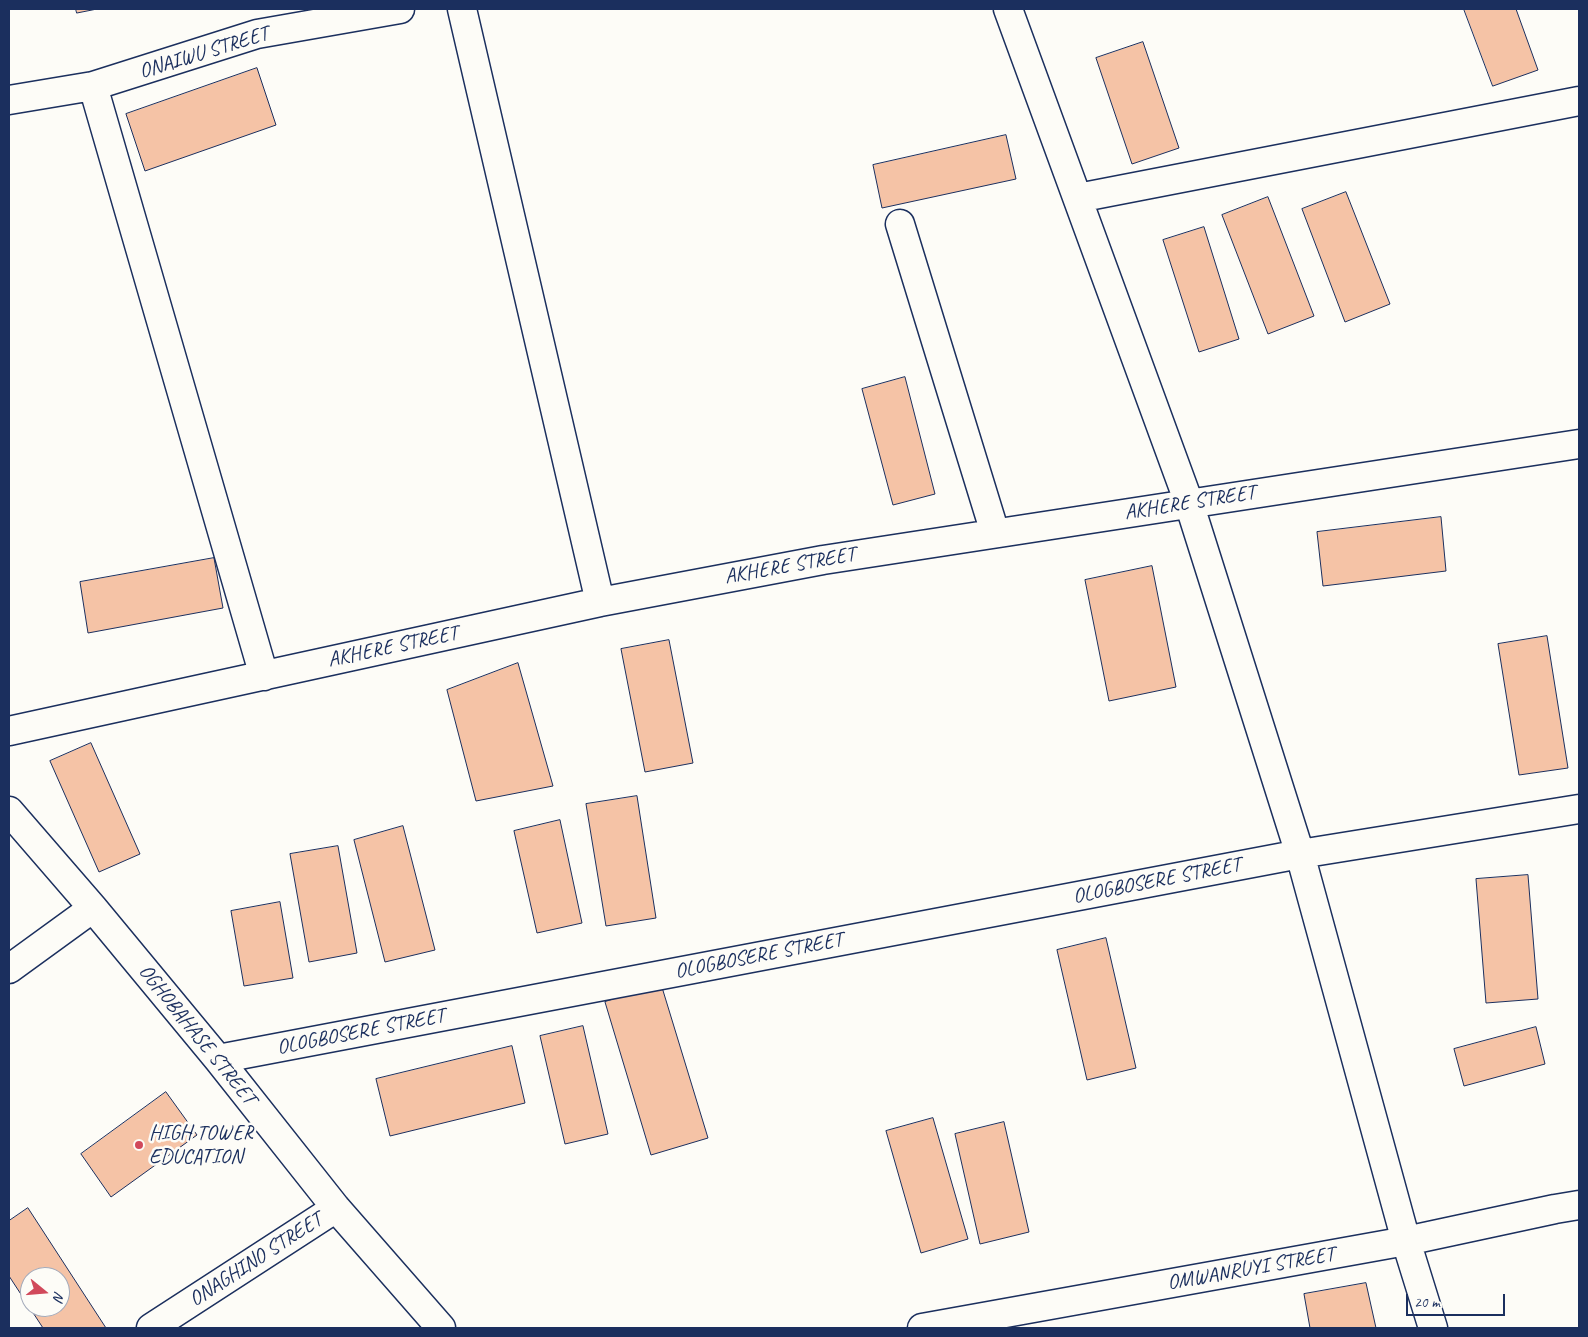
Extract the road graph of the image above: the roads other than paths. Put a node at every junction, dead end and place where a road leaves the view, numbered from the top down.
1 (400, 9) edge
2 (462, 9) edge
3 (1008, 9) edge
4 (93, 86) junction
5 (9, 100) edge
6 (1579, 101) edge
7 (1078, 198) junction
8 (900, 224) dead end
9 (1579, 444) edge
10 (1189, 503) junction
11 (995, 533) junction
12 (600, 602) junction
13 (264, 676) junction
14 (9, 731) edge
15 (1579, 808) edge
16 (9, 811) edge
17 (1300, 854) junction
18 (93, 908) junction
19 (9, 969) edge
20 (218, 1059) junction
21 (1579, 1206) edge
22 (336, 1208) junction
23 (1406, 1241) junction
24 (151, 1328) edge
25 (441, 1328) edge
26 (922, 1328) edge
27 (1433, 1328) edge

1 - 4 street, ONAIWU STREET
2 - 12 street
3 - 7 street
4 - 5 street, ONAIWU STREET
4 - 13 street
6 - 7 street
7 - 10 street
8 - 11 street
9 - 10 street, AKHERE STREET
10 - 11 street, AKHERE STREET
10 - 17 street
11 - 12 street, AKHERE STREET
12 - 13 street, AKHERE STREET
13 - 14 street, AKHERE STREET
15 - 17 street, OLOGBOSERE STREET
16 - 18 street, OGHOBAHASE STREET
17 - 20 street, OLOGBOSERE STREET
17 - 23 street
18 - 19 street
18 - 20 street, OGHOBAHASE STREET
20 - 22 street, OGHOBAHASE STREET
21 - 23 street, OMWANRUYI STREET
22 - 24 street, ONAGHINO STREET
22 - 25 street, OGHOBAHASE STREET
23 - 26 street, OMWANRUYI STREET
23 - 27 street

